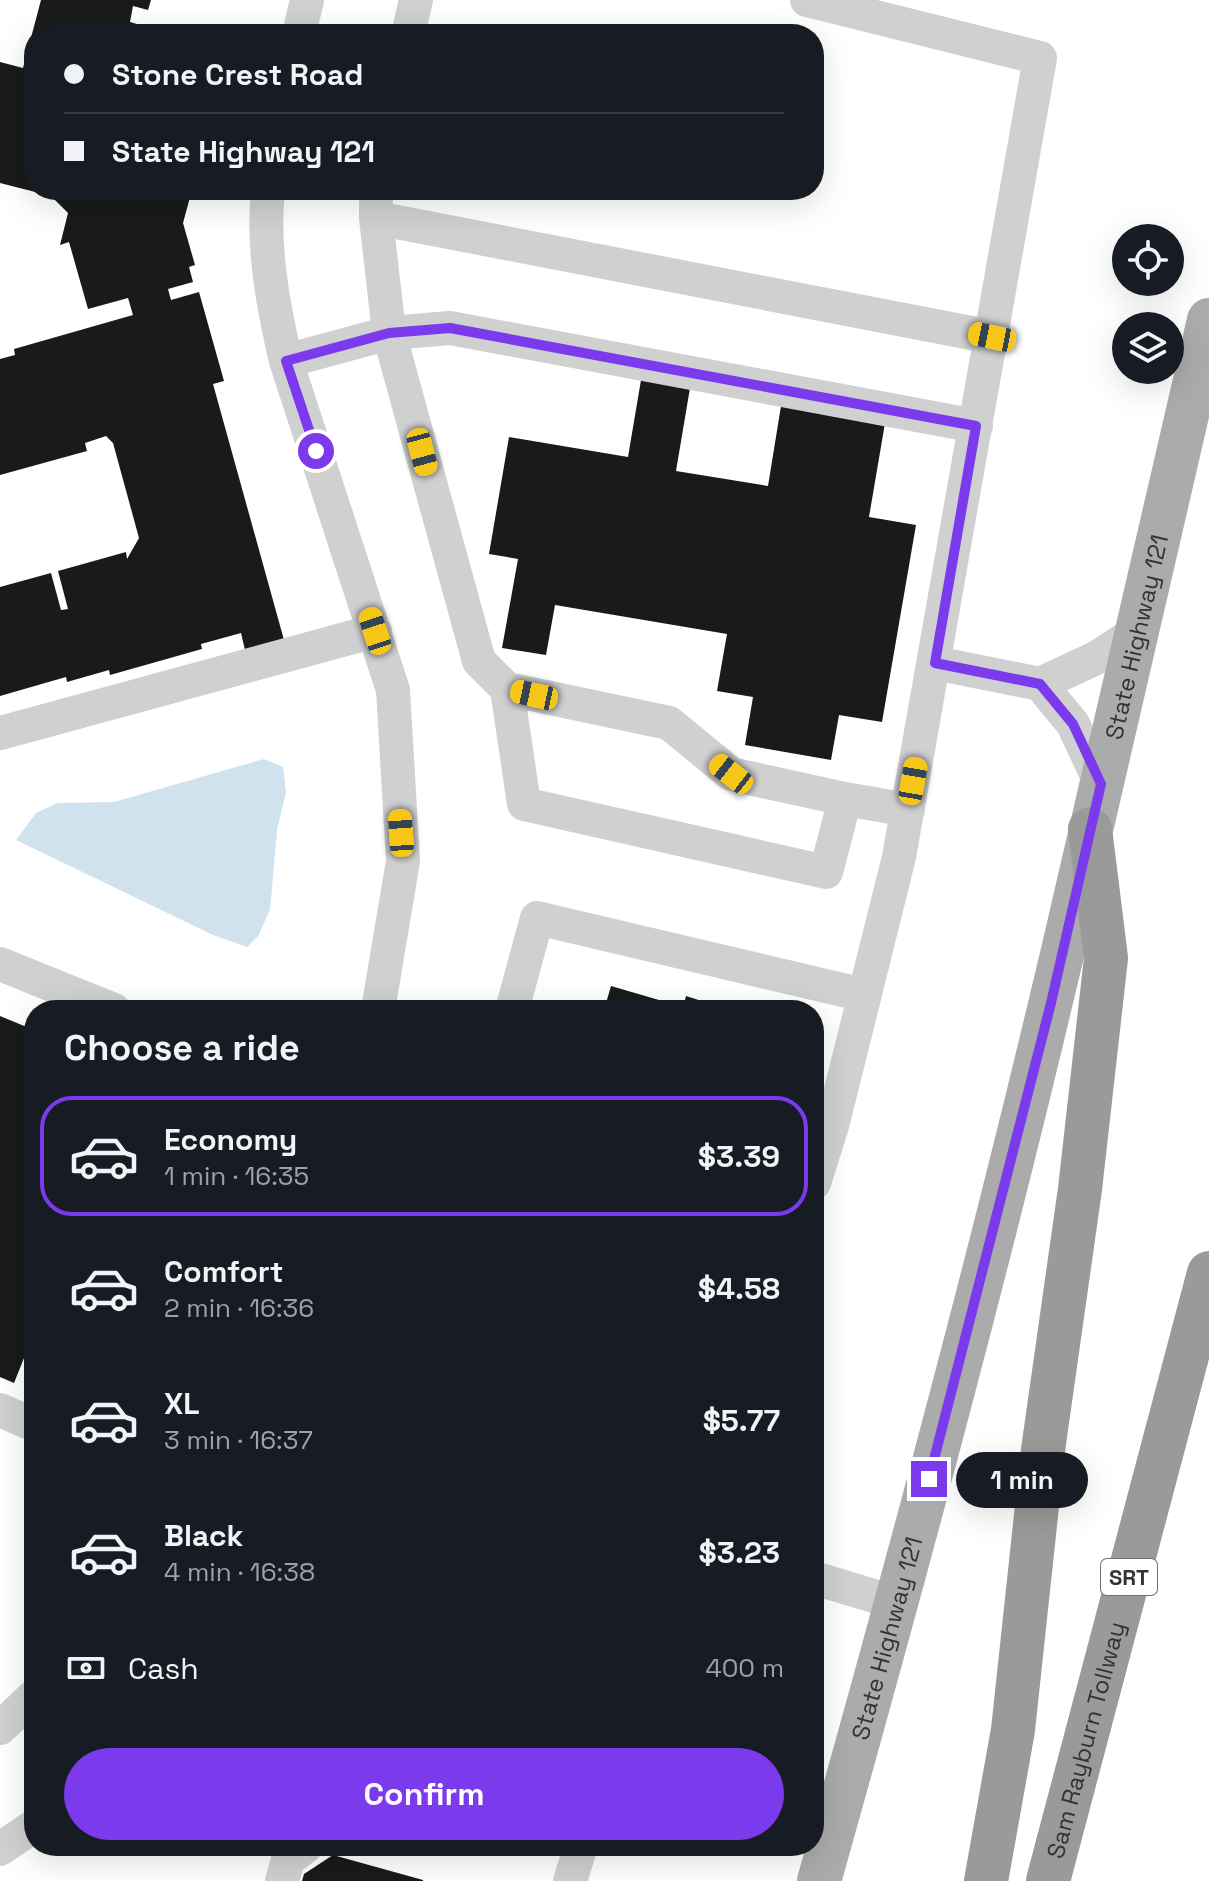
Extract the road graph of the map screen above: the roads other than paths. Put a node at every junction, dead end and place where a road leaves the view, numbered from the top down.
1 (307, 0) edge
2 (416, 0) edge
3 (807, 0) edge
4 (301, 24) edge
5 (410, 24) edge
6 (267, 200) edge
7 (376, 204) edge
8 (1209, 320) edge
9 (389, 333) junction
10 (992, 337) junction
11 (286, 361) junction
12 (976, 426) junction
13 (375, 631) junction
14 (1136, 632) junction
15 (935, 663) junction
16 (1040, 684) junction
17 (507, 689) junction
18 (0, 733) edge
19 (1101, 784) junction
20 (845, 799) junction
21 (908, 810) junction
22 (1090, 829) junction
23 (0, 964) edge
24 (864, 995) junction
25 (89, 1000) edge
26 (380, 1000) edge
27 (515, 1000) edge
28 (824, 1151) edge
29 (1209, 1273) edge
30 (0, 1410) edge
31 (24, 1421) edge
32 (824, 1581) edge
33 (897, 1603) junction
34 (24, 1705) edge
35 (0, 1728) edge
36 (24, 1833) edge
37 (0, 1849) edge
38 (293, 1856) edge
39 (282, 1881) edge
40 (819, 1881) edge
41 (986, 1881) edge
42 (1048, 1881) edge

1 - 4 street
2 - 5 street
3 - 10 street
6 - 11 street
7 - 9 street
7 - 10 street
8 - 14 main road, State Highway 121
9 - 11 street
9 - 12 street
9 - 17 street
10 - 12 street
11 - 13 street
12 - 15 street
13 - 18 street
13 - 26 street
14 - 16 street
14 - 19 main road, State Highway 121
15 - 16 street
15 - 21 street
16 - 19 street
17 - 20 street
17 - 20 street
19 - 22 main road, State Highway 121
20 - 21 street
21 - 24 street
22 - 33 main road, State Highway 121
22 - 41 highway
23 - 25 street
24 - 27 street
24 - 28 street
29 - 42 highway, Sam Rayburn Tollway / SRT
30 - 31 street
32 - 33 street
33 - 40 main road, State Highway 121
34 - 35 street
36 - 37 street
38 - 39 street

